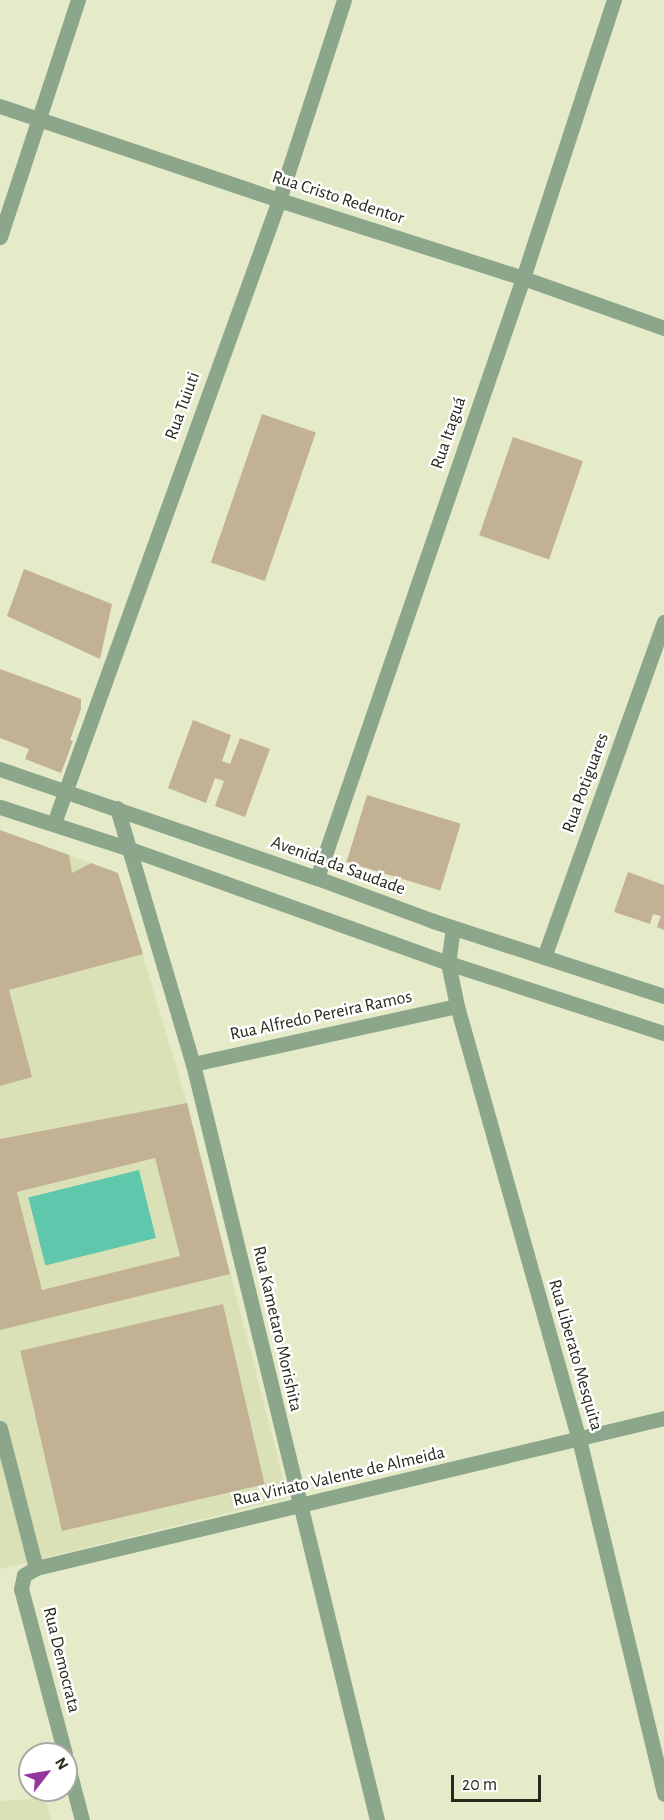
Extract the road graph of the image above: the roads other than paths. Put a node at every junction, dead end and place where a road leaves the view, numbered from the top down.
1 (78, 0) edge
2 (344, 0) edge
3 (614, 0) edge
4 (0, 106) edge
5 (39, 119) junction
6 (279, 200) junction
7 (0, 237) edge
8 (523, 278) junction
9 (664, 328) edge
10 (664, 622) edge
11 (0, 769) edge
12 (64, 790) junction
13 (0, 807) edge
14 (117, 808) junction
15 (54, 824) junction
16 (129, 849) junction
17 (317, 878) junction
18 (453, 928) junction
19 (544, 957) junction
20 (448, 963) junction
21 (664, 996) edge
22 (457, 1006) junction
23 (664, 1033) edge
24 (193, 1064) junction
25 (664, 1419) edge
26 (0, 1428) edge
27 (579, 1439) junction
28 (299, 1507) junction
29 (30, 1571) junction
30 (62, 1742) edge
31 (664, 1794) edge
32 (77, 1802) edge
33 (82, 1820) edge
34 (377, 1820) edge

1 - 5 street
2 - 6 street, Rua Tuiuti
3 - 8 street, Rua Itaguá
4 - 5 street, Rua Cristo Redentor
5 - 6 street, Rua Cristo Redentor
5 - 7 street
6 - 8 street, Rua Cristo Redentor
6 - 12 street, Rua Tuiuti
8 - 9 street, Rua Cristo Redentor
8 - 17 street, Rua Itaguá
10 - 19 street, Rua Potiguares
11 - 12 street, Avenida da Saudade
12 - 14 street, Avenida da Saudade
12 - 15 street, Rua Tuiuti
13 - 15 street
14 - 16 street, Rua Kametaro Morishita
14 - 17 street, Avenida da Saudade
15 - 16 street
16 - 20 street
16 - 24 street, Rua Kametaro Morishita
17 - 18 street, Avenida da Saudade
18 - 19 street, Avenida da Saudade
18 - 20 street, Rua Liberato Mesquita
19 - 21 street, Avenida da Saudade
20 - 22 street, Rua Liberato Mesquita
20 - 23 street
22 - 24 street, Rua Alfredo Pereira Ramos
22 - 27 street, Rua Liberato Mesquita
24 - 28 street, Rua Kametaro Morishita
25 - 27 street, Rua Viriato Valente de Almeida
26 - 29 street, Rua Democrata
27 - 28 street, Rua Viriato Valente de Almeida
27 - 31 street, Rua Liberato Mesquita
28 - 29 street, Rua Viriato Valente de Almeida
28 - 34 street, Rua Kametaro Morishita
29 - 30 street, Rua Democrata
32 - 33 street

